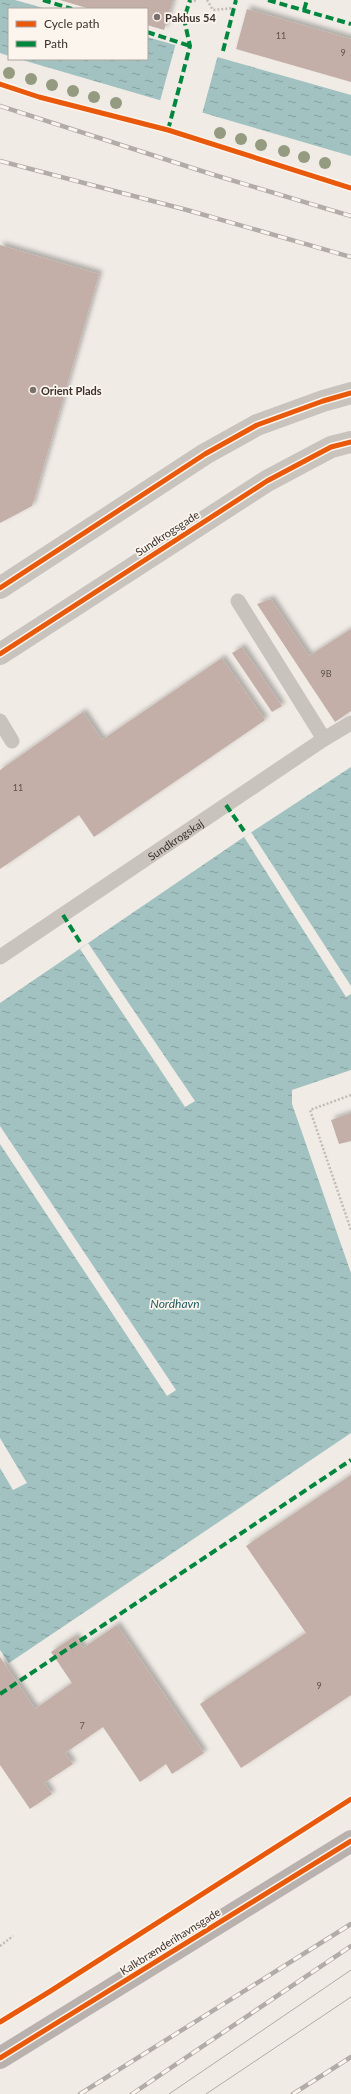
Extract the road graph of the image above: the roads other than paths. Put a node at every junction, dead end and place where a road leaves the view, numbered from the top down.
1 (351, 393) edge
2 (351, 442) edge
3 (0, 588) edge
4 (238, 601) dead end
5 (0, 654) edge
6 (0, 721) edge
7 (351, 723) edge
8 (324, 739) junction
9 (12, 741) dead end
10 (0, 957) edge
11 (351, 1841) edge
12 (0, 2058) edge

1 - 3 street
2 - 5 street, Sundkrogsgade
4 - 8 lane
6 - 9 lane
7 - 8 lane, Sundkrogskaj
8 - 10 lane, Sundkrogskaj
11 - 12 main road, Kalkbrænderihavnsgade

